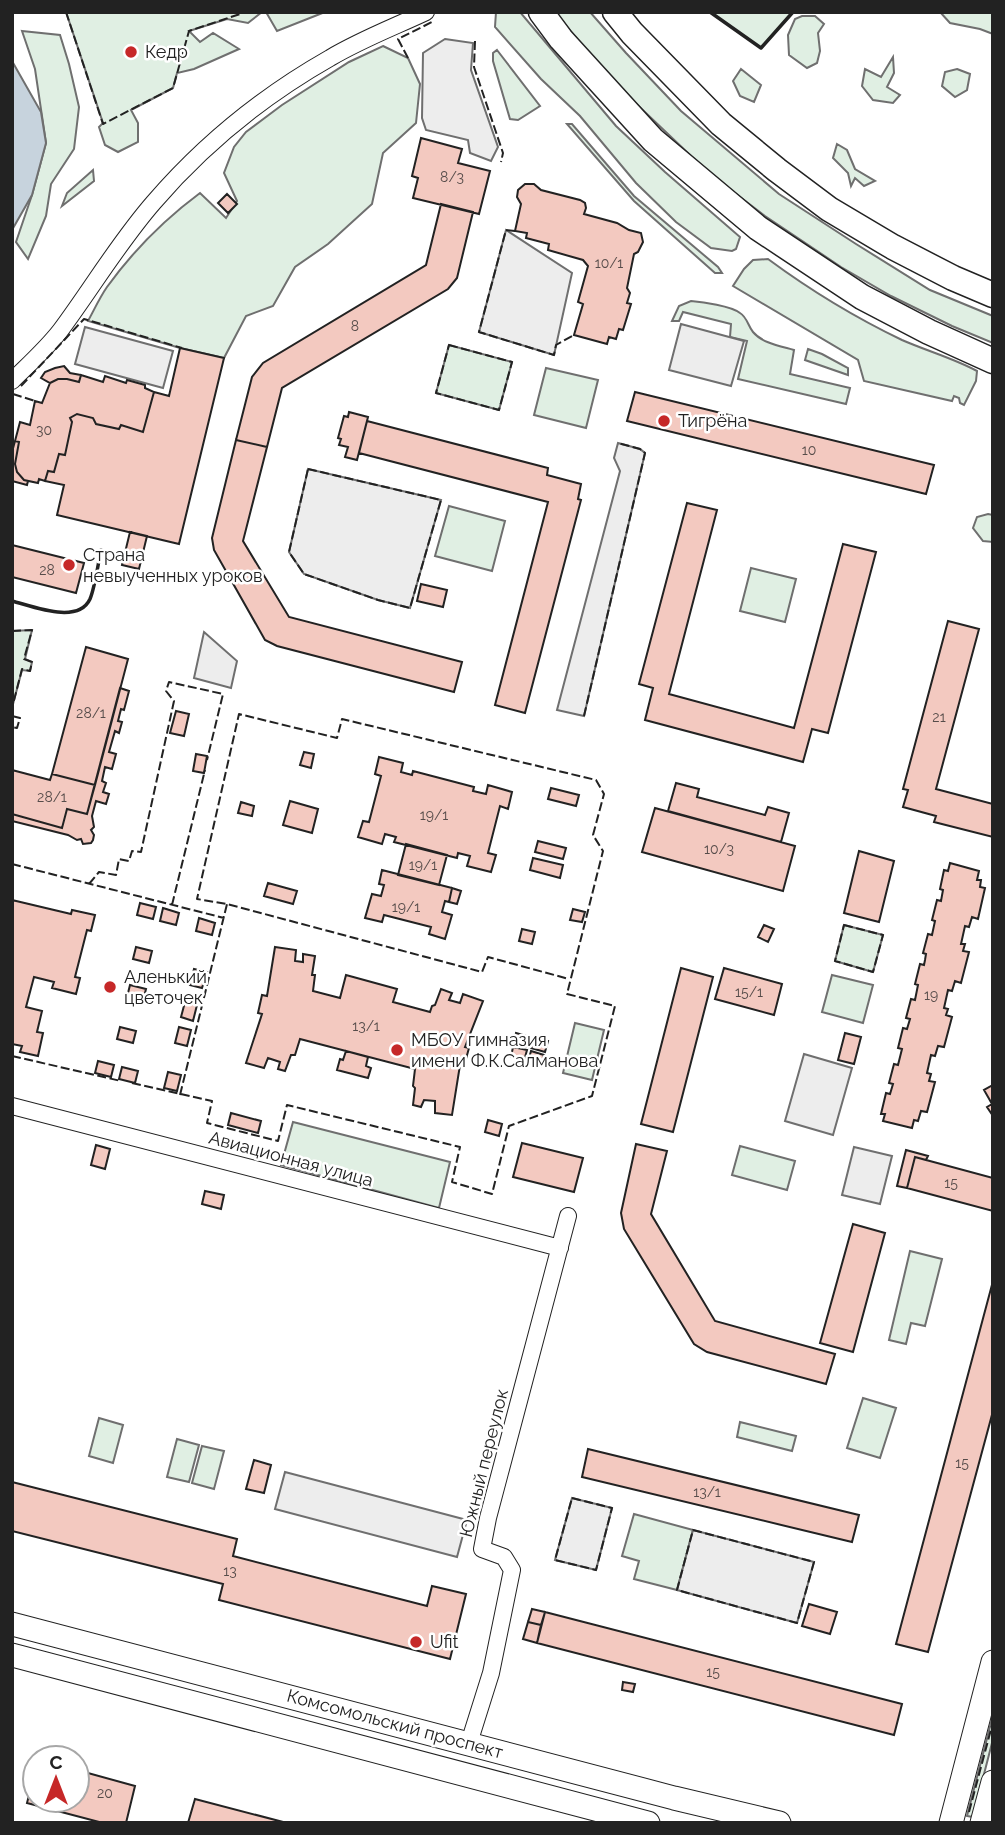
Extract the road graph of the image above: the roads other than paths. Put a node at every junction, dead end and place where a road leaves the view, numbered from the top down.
1 (426, 12) edge
2 (541, 12) edge
3 (615, 12) edge
4 (993, 295) edge
5 (993, 361) edge
6 (12, 381) edge
7 (12, 1106) edge
8 (568, 1216) dead end
9 (560, 1248) junction
10 (12, 1624) edge
11 (12, 1655) edge
12 (993, 1661) edge
13 (344, 1710) junction
14 (335, 1741) junction
15 (469, 1743) junction
16 (993, 1782) edge
17 (648, 1823) edge
18 (779, 1823) edge
19 (951, 1823) edge
20 (982, 1823) edge

1 - 6 street
2 - 5 main road
3 - 4 main road
7 - 9 street, Авиационная улица
8 - 9 street, Южный переулок
9 - 15 street, Южный переулок
10 - 13 main road, Комсомольский проспект
11 - 14 main road, Комсомольский проспект
12 - 19 main road
13 - 14 main road
13 - 15 main road, Комсомольский проспект
14 - 17 main road, Комсомольский проспект
15 - 18 main road, Комсомольский проспект
16 - 20 main road

